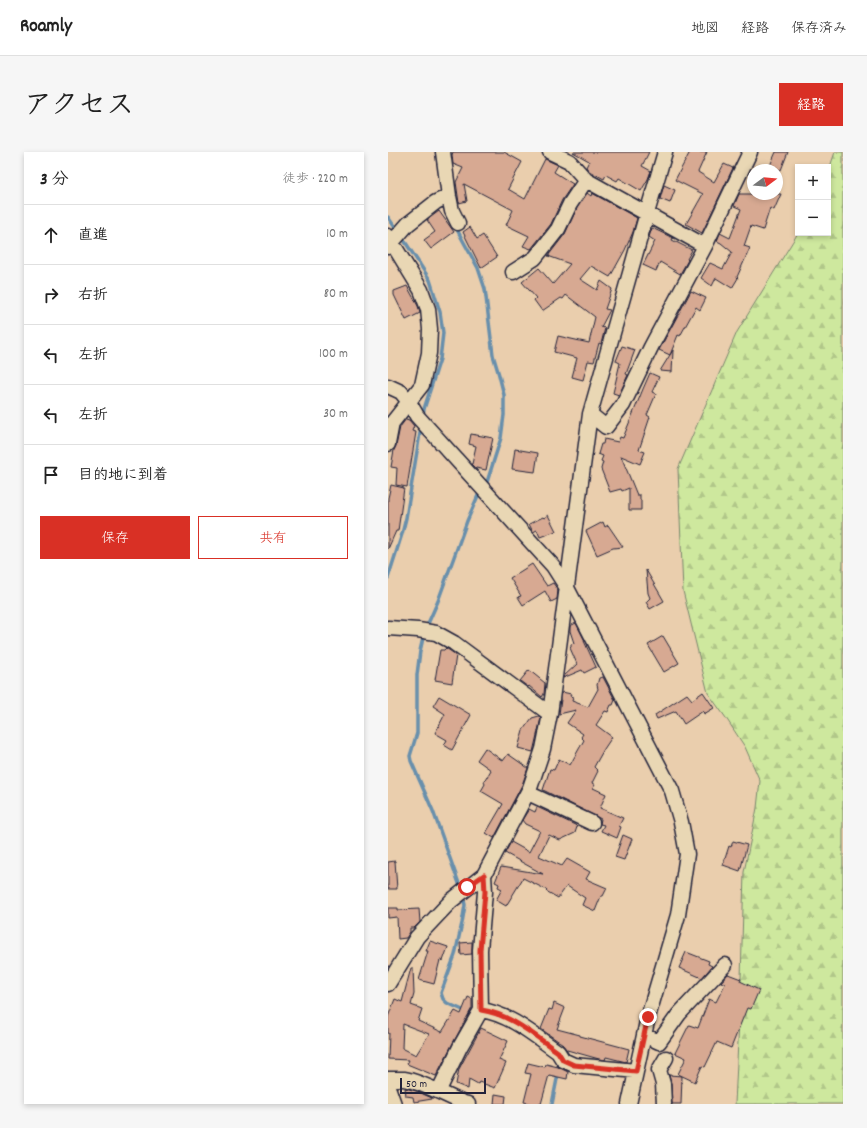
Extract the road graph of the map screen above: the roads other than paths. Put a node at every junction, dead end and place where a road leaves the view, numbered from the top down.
1 (444, 152) edge
2 (550, 152) edge
3 (665, 152) edge
4 (750, 152) edge
5 (586, 180) junction
6 (444, 198) junction
7 (646, 213) junction
8 (458, 223) dead end
9 (391, 241) edge
10 (705, 246) junction
11 (513, 272) dead end
12 (388, 386) edge
13 (409, 402) junction
14 (590, 414) junction
15 (388, 444) edge
16 (567, 588) junction
17 (388, 628) edge
18 (550, 714) junction
19 (528, 793) junction
20 (592, 823) dead end
21 (484, 875) junction
22 (725, 965) dead end
23 (388, 984) edge
24 (481, 1010) junction
25 (644, 1035) junction
26 (666, 1058) dead end
27 (636, 1071) junction
28 (388, 1079) edge
29 (441, 1086) dead end
30 (388, 1087) edge
31 (394, 1104) edge
32 (468, 1104) edge
33 (629, 1104) edge
34 (664, 1104) edge

1 - 6 street
2 - 5 street
3 - 7 street
4 - 10 street
5 - 7 street
5 - 11 street
6 - 8 street
6 - 9 street
7 - 10 street
7 - 14 street
9 - 13 street
10 - 14 street
12 - 13 street
13 - 15 street
13 - 16 street
14 - 16 street
16 - 18 street
16 - 25 street
17 - 18 street
18 - 19 street
19 - 20 street
19 - 21 street
21 - 23 street
21 - 24 street
22 - 25 street
24 - 27 street
24 - 29 street
25 - 27 street
26 - 34 street
27 - 33 street
28 - 32 street
30 - 31 street

